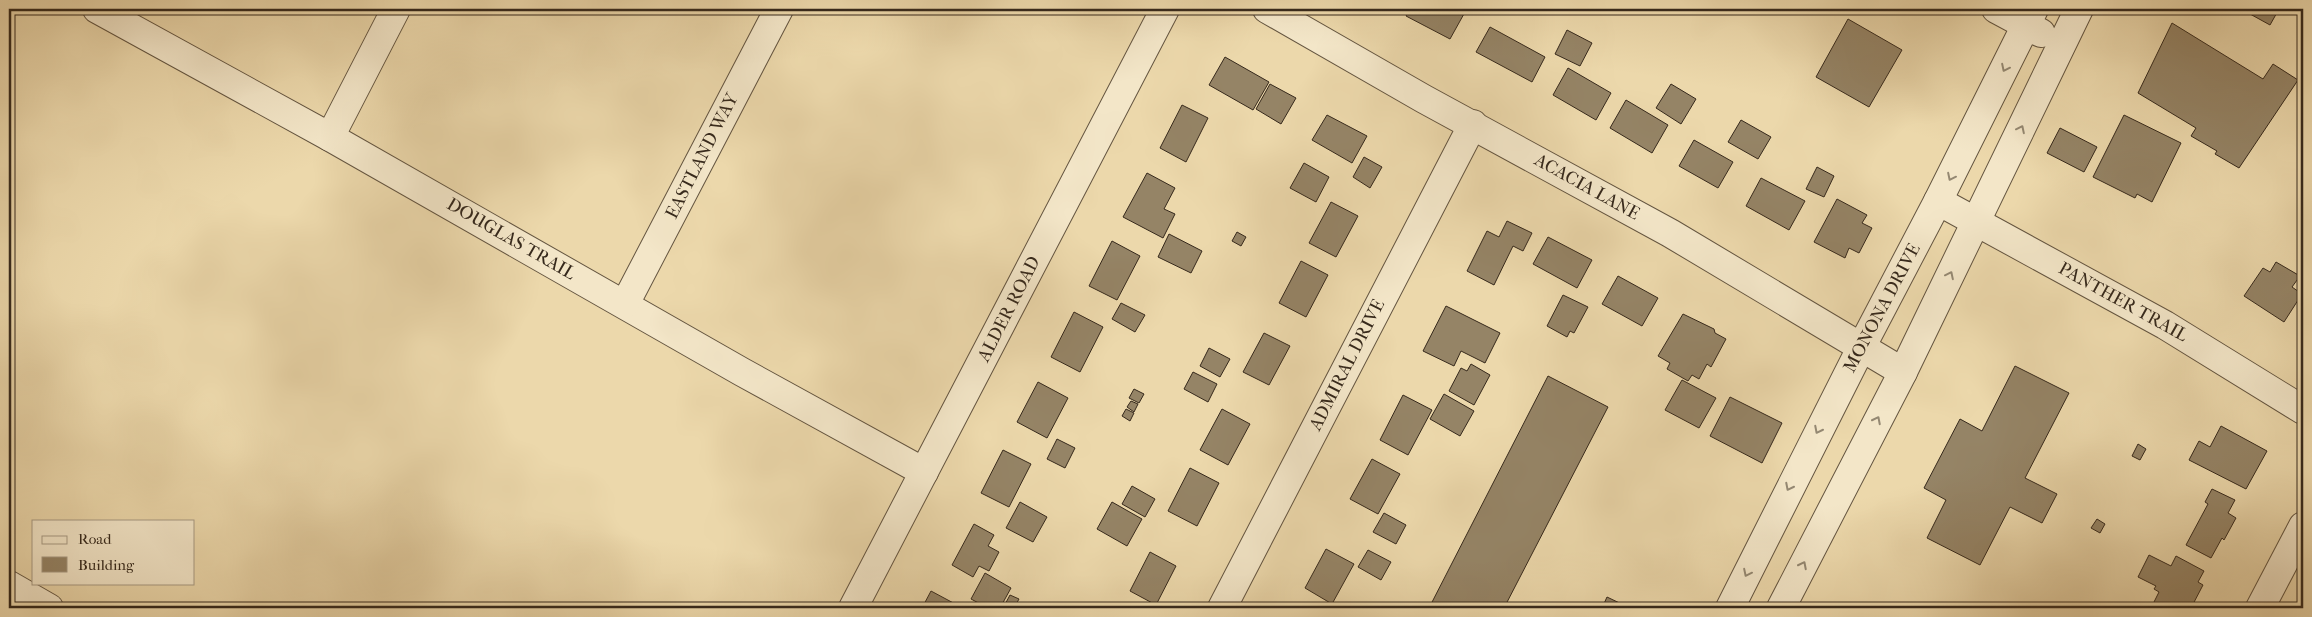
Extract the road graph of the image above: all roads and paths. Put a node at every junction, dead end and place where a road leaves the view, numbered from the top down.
1 (97, 9) edge
2 (396, 9) edge
3 (779, 9) edge
4 (1165, 9) edge
5 (1267, 9) edge
6 (1996, 9) edge
7 (2079, 9) edge
8 (2030, 16) edge
9 (2061, 44) junction
10 (1473, 124) junction
11 (330, 136) junction
12 (1938, 201) junction
13 (1976, 221) junction
14 (625, 304) junction
15 (1862, 346) junction
16 (1903, 372) junction
17 (2303, 410) edge
18 (924, 472) junction
19 (2303, 526) edge
20 (9, 586) edge
21 (49, 608) edge
22 (853, 608) edge
23 (1222, 608) edge
24 (1730, 608) edge
25 (1781, 608) edge
26 (2260, 608) edge

1 - 11 street, DOUGLAS TRAIL
2 - 11 street
3 - 14 street, EASTLAND WAY
4 - 18 street, ALDER ROAD
5 - 10 street, ACACIA LANE
6 - 8 street
7 - 9 street
8 - 9 street
8 -> 12 street, MONONA DRIVE
13 -> 9 street
10 - 15 street, ACACIA LANE
10 - 23 street, ADMIRAL DRIVE
11 - 14 street, DOUGLAS TRAIL
12 - 13 street, PANTHER TRAIL
12 - 15 street, MONONA DRIVE
16 -> 13 street
13 - 17 street, PANTHER TRAIL
14 - 18 street, DOUGLAS TRAIL
15 - 16 street, ACACIA LANE
15 -> 24 street, MONONA DRIVE
25 -> 16 street
18 - 22 street, ALDER ROAD
19 - 26 street
20 - 21 street

